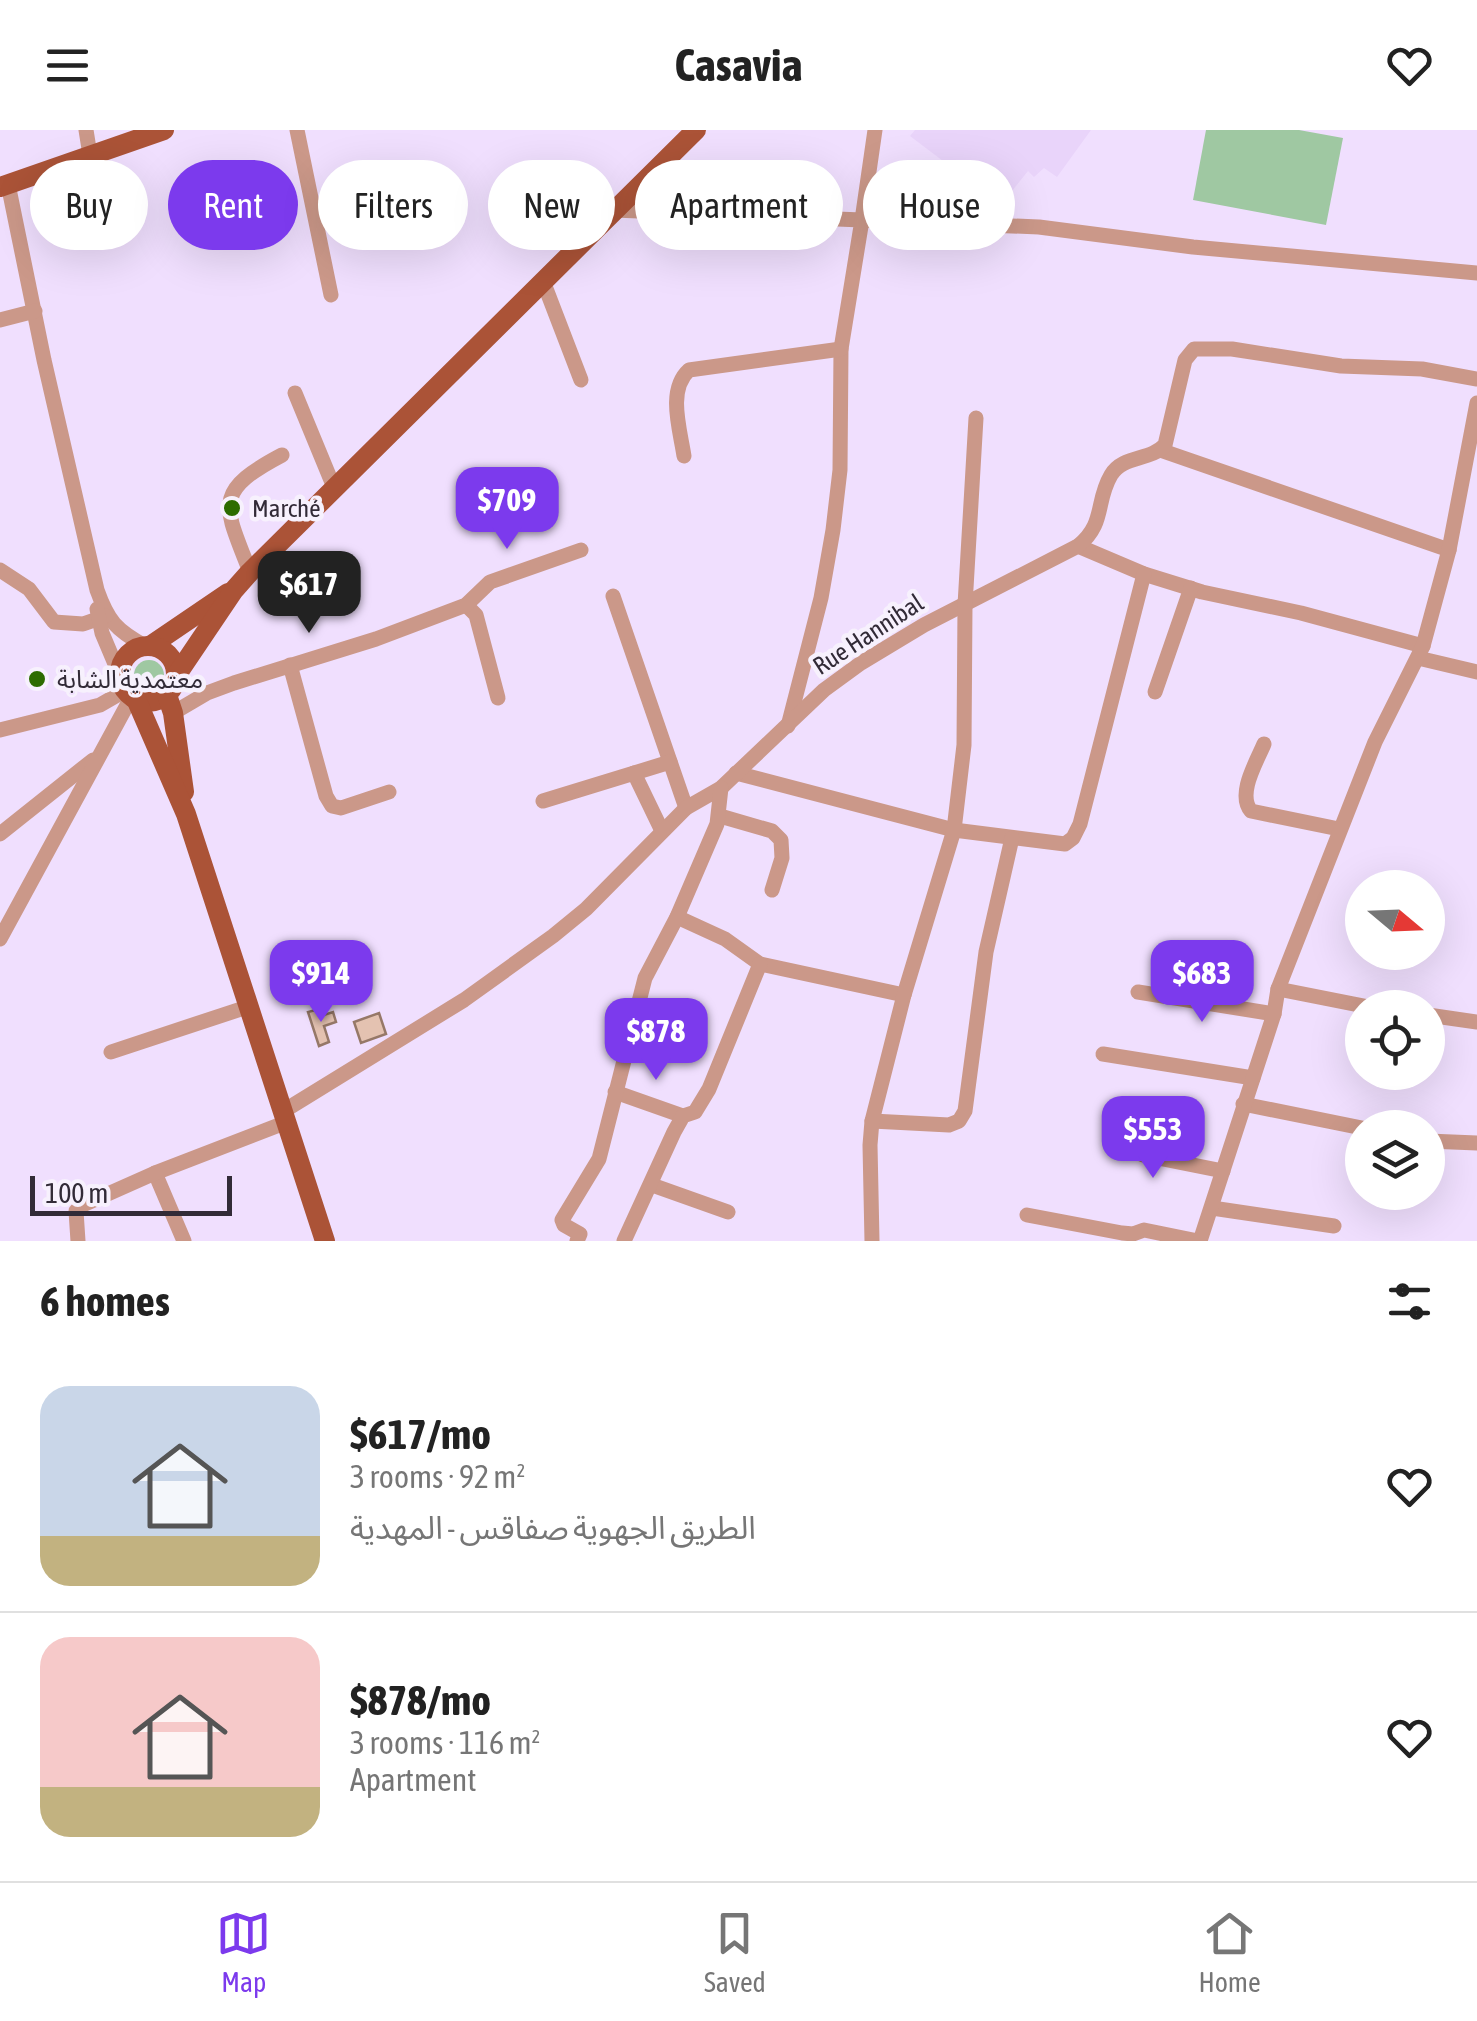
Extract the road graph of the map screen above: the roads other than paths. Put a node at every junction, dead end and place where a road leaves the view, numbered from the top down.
1 (86, 130) edge
2 (164, 130) edge
3 (297, 130) edge
4 (696, 130) edge
5 (875, 130) edge
6 (90, 155) junction
7 (4, 186) edge
8 (615, 209) edge
9 (615, 210) edge
10 (317, 215) joint
11 (862, 220) junction
12 (573, 250) edge
13 (1477, 273) edge
14 (542, 281) junction
15 (331, 296) dead end
16 (34, 311) junction
17 (0, 320) edge
18 (840, 349) junction
19 (580, 380) dead end
20 (1477, 380) edge
21 (295, 393) dead end
22 (1477, 403) edge
23 (976, 418) dead end
24 (1476, 421) edge
25 (1160, 450) junction
26 (282, 455) dead end
27 (684, 456) dead end
28 (336, 490) junction
29 (1078, 546) junction
30 (581, 550) dead end
31 (1449, 550) junction
32 (0, 570) edge
33 (250, 572) junction
34 (1144, 574) junction
35 (1191, 588) junction
36 (234, 590) junction
37 (612, 596) dead end
38 (466, 604) junction
39 (965, 605) junction
40 (101, 617) junction
41 (148, 646) junction
42 (1420, 652) junction
43 (290, 664) junction
44 (1477, 672) edge
45 (129, 691) junction
46 (1155, 692) dead end
47 (172, 695) junction
48 (498, 698) dead end
49 (788, 728) junction
50 (0, 730) edge
51 (1264, 744) dead end
52 (96, 758) junction
53 (670, 762) junction
54 (736, 773) junction
55 (634, 774) junction
56 (721, 788) junction
57 (389, 792) dead end
58 (543, 801) dead end
59 (686, 808) junction
60 (186, 814) junction
61 (720, 816) junction
62 (1339, 828) junction
63 (954, 830) junction
64 (662, 832) junction
65 (0, 834) edge
66 (1012, 838) junction
67 (772, 890) dead end
68 (677, 917) junction
69 (0, 939) edge
70 (760, 964) junction
71 (1278, 989) junction
72 (1138, 992) dead end
73 (904, 995) junction
74 (1345, 1002) edge
75 (247, 1007) junction
76 (1274, 1014) junction
77 (1445, 1017) edge
78 (1477, 1022) edge
79 (111, 1052) dead end
80 (1103, 1054) dead end
81 (1253, 1078) junction
82 (614, 1092) junction
83 (1242, 1104) junction
84 (683, 1116) junction
85 (284, 1117) junction
86 (872, 1121) junction
87 (1345, 1125) edge
88 (1133, 1137) dead end
89 (1445, 1141) edge
90 (1477, 1142) edge
91 (1223, 1170) junction
92 (155, 1172) junction
93 (652, 1185) junction
94 (1212, 1208) junction
95 (728, 1212) dead end
96 (1027, 1215) dead end
97 (1334, 1226) dead end
98 (578, 1238) edge
99 (78, 1241) edge
100 (184, 1241) edge
101 (324, 1241) edge
102 (596, 1241) edge
103 (624, 1241) edge
104 (872, 1241) edge
105 (1199, 1241) edge

1 - 6 street
2 - 6 main road
3 - 10 street
4 - 8 main road
5 - 11 street
6 - 7 main road
7 - 16 street
9 - 11 street
10 - 15 street
11 - 13 street
11 - 18 street
12 - 14 main road
14 - 19 street
14 - 28 main road
16 - 17 street
16 - 40 street
18 - 27 street
18 - 49 street
20 - 25 street
21 - 28 street
22 - 24 street
23 - 39 street
24 - 31 street
25 - 29 street
25 - 31 street
26 - 33 street
28 - 33 main road
29 - 34 street
29 - 39 street, Rue Hannibal
30 - 38 street
31 - 42 street
32 - 40 street
33 - 36 main road
34 - 35 street
34 - 66 street
35 - 42 street
35 - 46 street
36 - 41 main road
36 - 47 main road
37 - 53 street
38 - 43 street
38 - 48 street
39 - 49 street, Rue Hannibal
39 - 63 street
40 - 41 street
40 - 45 street
41 - 45 main road
41 - 47 main road
42 - 44 street
42 - 62 street
43 - 47 street
43 - 57 street
45 - 47 main road
45 - 50 street
45 - 52 street
45 - 60 main road
47 - 60 main road
49 - 54 street, Rue Hannibal
51 - 62 street
52 - 65 street
52 - 69 street
53 - 55 street
53 - 59 street
54 - 56 street, Rue Hannibal
54 - 63 street
55 - 58 street
55 - 64 street
56 - 59 street, Rue Hannibal
56 - 61 street
59 - 64 street, Rue Hannibal
60 - 75 main road
61 - 67 street
61 - 68 street
62 - 71 street
63 - 66 street
63 - 73 street
64 - 85 street, Rue Hannibal
66 - 86 street
68 - 70 street
68 - 82 street
70 - 73 street
70 - 84 street
71 - 74 street
71 - 76 street
72 - 76 street
73 - 86 street
75 - 79 street
75 - 85 main road
76 - 81 street
77 - 78 street
80 - 81 street
81 - 83 street
82 - 84 street
82 - 98 street
83 - 87 street
83 - 91 street
84 - 93 street
85 - 92 street, Rue Hannibal
85 - 101 main road
86 - 104 street
88 - 91 street
89 - 90 street
91 - 94 street
92 - 99 street, Rue Hannibal
92 - 100 street
93 - 95 street
93 - 103 street
94 - 97 street
94 - 105 street
96 - 105 street
98 - 102 street

